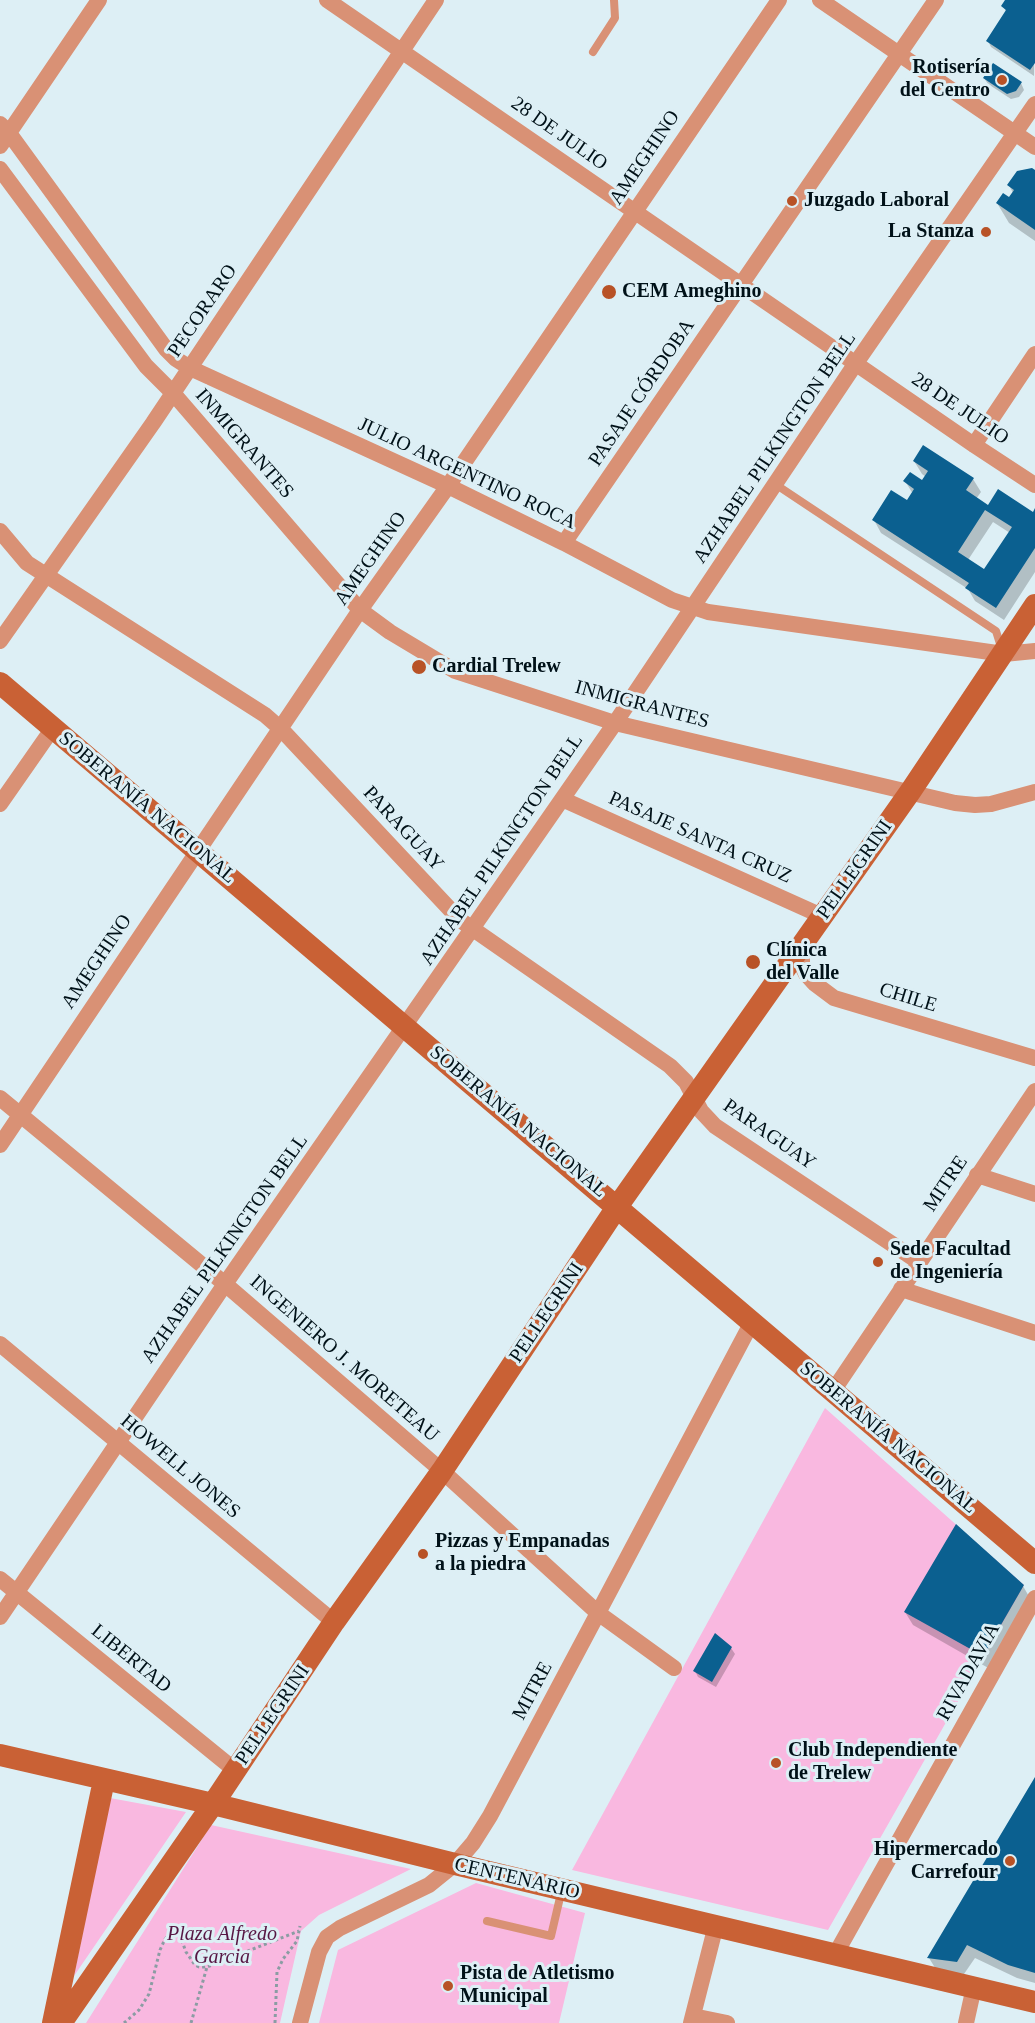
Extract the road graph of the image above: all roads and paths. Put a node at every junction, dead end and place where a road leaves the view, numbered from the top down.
1 (99, 0) edge
2 (327, 0) edge
3 (436, 0) edge
4 (614, 0) edge
5 (779, 0) edge
6 (820, 0) edge
7 (936, 0) edge
8 (401, 51) junction
9 (593, 52) dead end
10 (898, 55) junction
11 (1035, 104) edge
12 (1015, 133) junction
13 (3, 134) edge
14 (1035, 147) edge
15 (0, 169) edge
16 (635, 211) junction
17 (741, 285) junction
18 (1035, 354) edge
19 (856, 363) junction
20 (190, 368) junction
21 (173, 393) junction
22 (974, 445) junction
23 (776, 484) junction
24 (1035, 485) edge
25 (448, 486) junction
26 (0, 531) edge
27 (564, 543) junction
28 (46, 574) junction
29 (1035, 605) edge
30 (693, 608) junction
31 (360, 610) junction
32 (0, 641) edge
33 (1035, 651) edge
34 (1004, 654) junction
35 (0, 683) edge
36 (615, 723) junction
37 (53, 728) junction
38 (281, 729) junction
39 (910, 792) junction
40 (1035, 792) edge
41 (562, 799) junction
42 (0, 804) edge
43 (197, 850) junction
44 (822, 916) junction
45 (472, 930) junction
46 (802, 944) junction
47 (405, 1027) junction
48 (1035, 1058) edge
49 (1035, 1091) edge
50 (694, 1096) junction
51 (0, 1098) edge
52 (20, 1115) junction
53 (0, 1144) edge
54 (977, 1175) junction
55 (1035, 1194) edge
56 (617, 1207) junction
57 (919, 1262) junction
58 (225, 1284) junction
59 (900, 1289) junction
60 (752, 1322) junction
61 (1035, 1333) edge
62 (0, 1344) edge
63 (833, 1391) junction
64 (118, 1443) junction
65 (442, 1471) junction
66 (1035, 1563) edge
67 (0, 1579) edge
68 (16, 1592) junction
69 (1035, 1598) edge
70 (598, 1613) junction
71 (0, 1617) edge
72 (334, 1622) junction
73 (674, 1668) dead end
74 (0, 1755) edge
75 (236, 1771) junction
76 (104, 1780) junction
77 (213, 1804) junction
78 (454, 1864) junction
79 (563, 1889) junction
80 (487, 1920) dead end
81 (716, 1925) junction
82 (835, 1955) junction
83 (207, 1967) junction
84 (974, 1987) junction
85 (1035, 2002) edge
86 (692, 2019) edge
87 (53, 2023) edge
88 (61, 2023) edge
89 (124, 2023) edge
90 (191, 2023) edge
91 (275, 2023) edge
92 (300, 2023) edge
93 (727, 2023) edge
94 (966, 2023) edge

1 - 13 street
2 - 8 street, 28 DE JULIO
3 - 8 street, PECORARO
4 - 9 lane
5 - 16 street, AMEGHINO
6 - 10 street
7 - 10 street, PASAJE CÓRDOBA
8 - 16 street, 28 DE JULIO
8 - 20 street, PECORARO
10 - 12 street
10 - 17 street, PASAJE CÓRDOBA
11 - 12 street, AZHABEL PILKINGTON BELL
12 - 14 street
12 - 19 street, AZHABEL PILKINGTON BELL
13 - 20 street, JULIO ARGENTINO ROCA
15 - 21 street
16 - 17 street, 28 DE JULIO
16 - 25 street, AMEGHINO
17 - 19 street, 28 DE JULIO
17 - 27 street, PASAJE CÓRDOBA
18 - 22 street
19 - 22 street, 28 DE JULIO
19 - 23 street, AZHABEL PILKINGTON BELL
20 - 21 street, PECORARO
20 - 25 street, JULIO ARGENTINO ROCA
21 - 28 street, PECORARO
21 - 31 street, INMIGRANTES
22 - 24 street, 28 DE JULIO
23 - 30 street, AZHABEL PILKINGTON BELL
23 - 34 lane
25 - 27 street, JULIO ARGENTINO ROCA
25 - 31 street, AMEGHINO
26 - 28 street, PARAGUAY
27 - 30 street, JULIO ARGENTINO ROCA
28 - 32 street, PECORARO
28 - 38 street, PARAGUAY
29 - 34 street, PELLEGRINI
30 - 34 street, JULIO ARGENTINO ROCA
30 - 36 street, AZHABEL PILKINGTON BELL
31 - 36 street, INMIGRANTES
31 - 38 street, AMEGHINO
33 - 34 street, JULIO ARGENTINO ROCA
34 - 39 street, PELLEGRINI
35 - 37 street, SOBERANÍA NACIONAL
36 - 39 street, INMIGRANTES
36 - 41 street, AZHABEL PILKINGTON BELL
37 - 42 street
37 - 43 street, SOBERANÍA NACIONAL
38 - 43 street, AMEGHINO
38 - 45 street, PARAGUAY
39 - 40 street, INMIGRANTES
39 - 44 street, PELLEGRINI
41 - 44 street, PASAJE SANTA CRUZ
41 - 45 street, AZHABEL PILKINGTON BELL
43 - 47 street, SOBERANÍA NACIONAL
43 - 52 street, AMEGHINO
44 - 46 street, PELLEGRINI
45 - 47 street, AZHABEL PILKINGTON BELL
45 - 50 street, PARAGUAY
46 - 48 street, CHILE
46 - 50 street, PELLEGRINI
47 - 56 street, SOBERANÍA NACIONAL
47 - 58 street, AZHABEL PILKINGTON BELL
49 - 54 street, MITRE
50 - 56 street, PELLEGRINI
50 - 57 street, PARAGUAY
51 - 52 street, INGENIERO J. MORETEAU
52 - 53 street, AMEGHINO
52 - 58 street, INGENIERO J. MORETEAU
54 - 55 street
54 - 57 street, MITRE
56 - 60 street, SOBERANÍA NACIONAL
56 - 65 street, PELLEGRINI
57 - 59 street, MITRE
58 - 64 street, AZHABEL PILKINGTON BELL
58 - 65 street, INGENIERO J. MORETEAU
59 - 61 street
59 - 63 street, MITRE
60 - 63 street, SOBERANÍA NACIONAL
60 - 70 street, MITRE
62 - 64 street, HOWELL JONES
63 - 66 street, SOBERANÍA NACIONAL
64 - 68 street, AZHABEL PILKINGTON BELL
64 - 72 street, HOWELL JONES
65 - 70 street, INGENIERO J. MORETEAU
65 - 72 street, PELLEGRINI
67 - 68 street, LIBERTAD
68 - 71 street, AZHABEL PILKINGTON BELL
68 - 75 street, LIBERTAD
69 - 82 street, RIVADAVIA
70 - 73 street, INGENIERO J. MORETEAU
70 - 78 street, MITRE
72 - 75 street, PELLEGRINI
74 - 76 street, CENTENARIO
75 - 77 street, PELLEGRINI
76 - 77 street, CENTENARIO
76 - 87 street
77 - 78 street, CENTENARIO
77 - 88 street, PELLEGRINI
78 - 79 street, CENTENARIO
78 - 92 street, MITRE
79 - 80 lane
79 - 81 street, CENTENARIO
81 - 82 street, CENTENARIO
81 - 86 street
82 - 84 street, CENTENARIO
83 - 89 path
83 - 90 path
83 - 91 path
84 - 85 street, CENTENARIO
84 - 94 street
86 - 93 street

